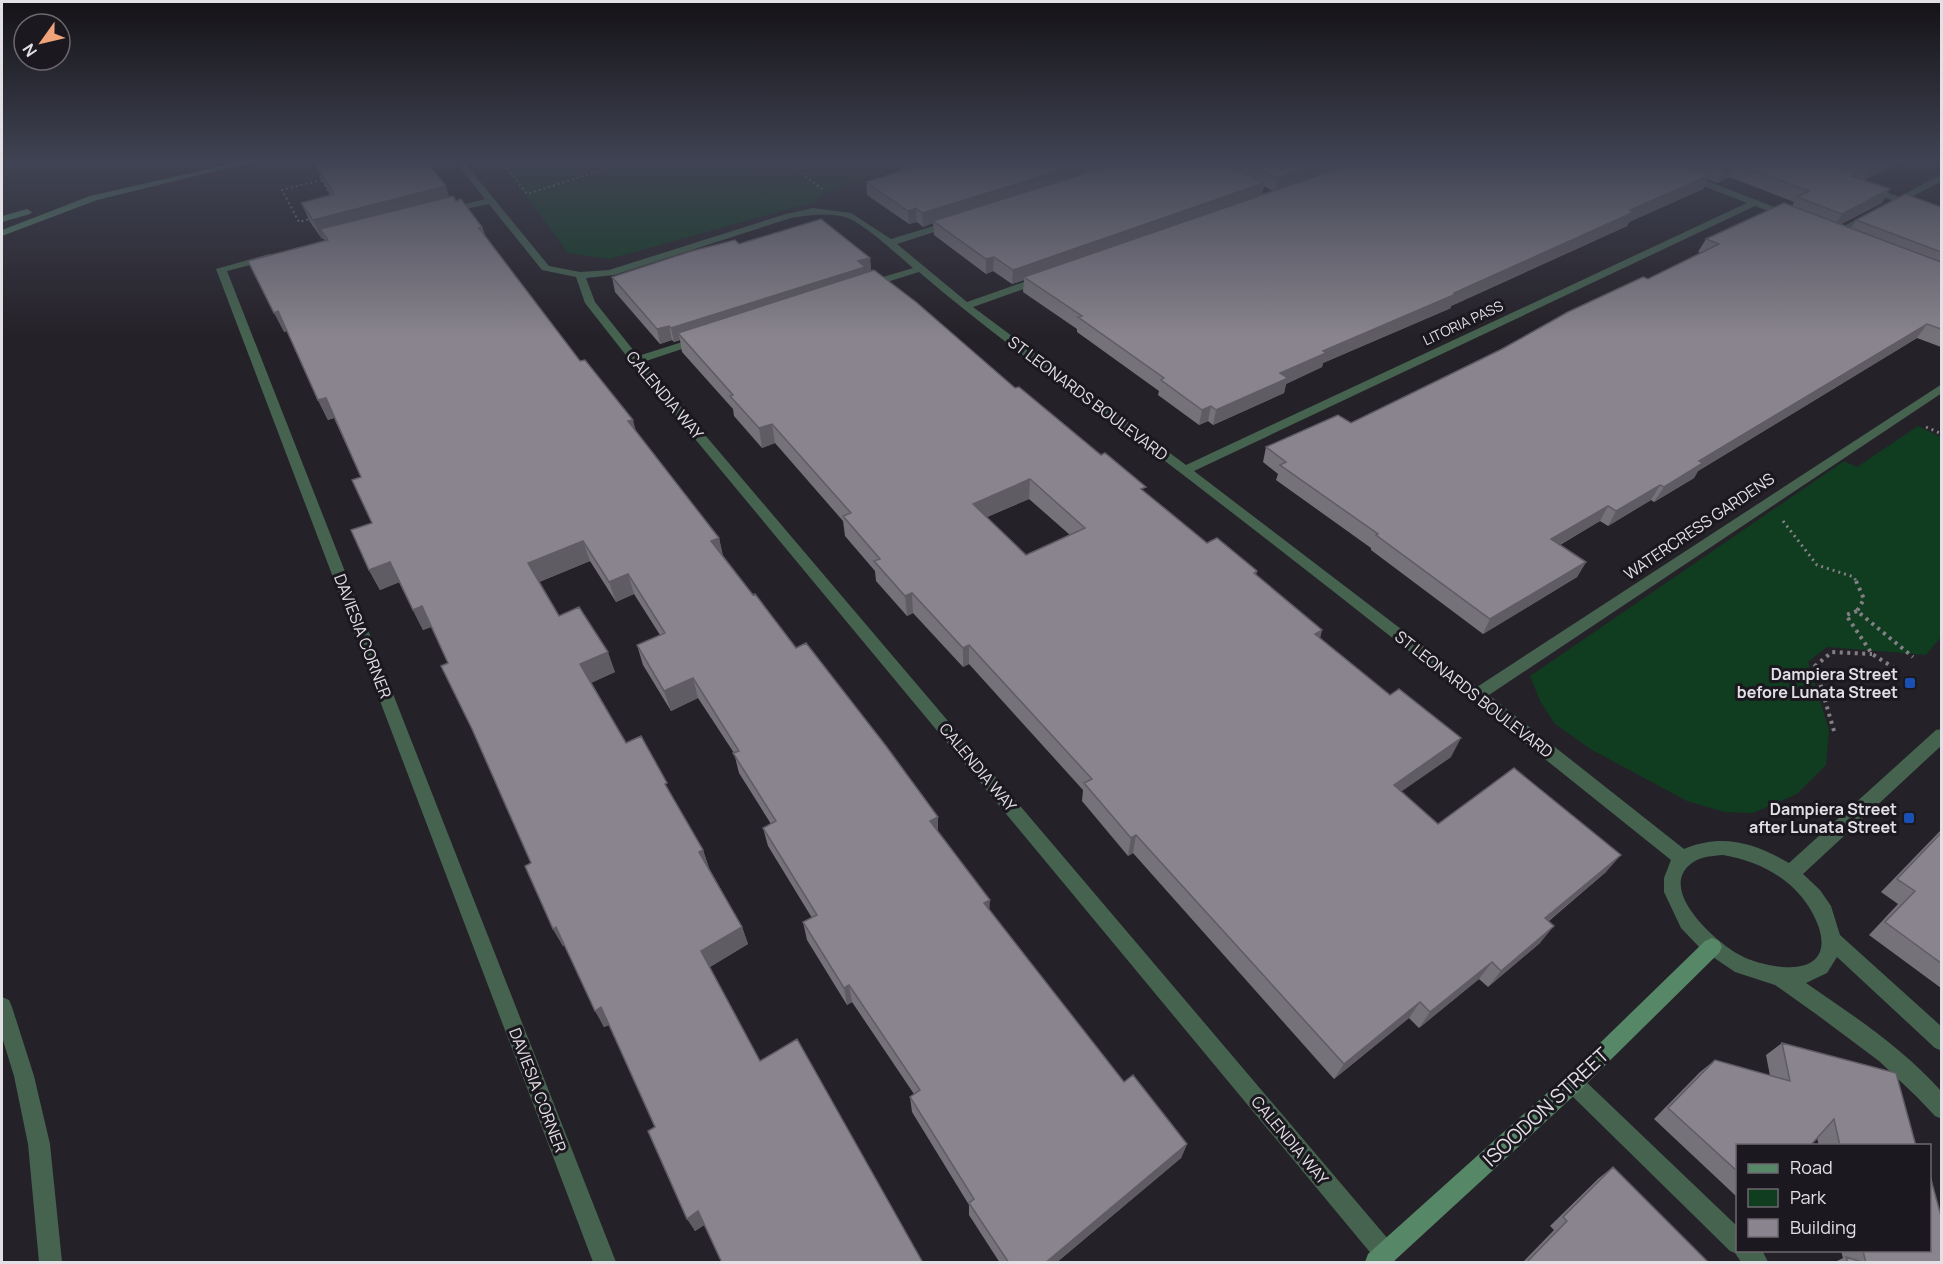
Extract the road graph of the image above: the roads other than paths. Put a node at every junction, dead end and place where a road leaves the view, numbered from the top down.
1 (31, 220) edge
2 (506, 220) edge
3 (776, 220) edge
4 (857, 220) edge
5 (964, 220) edge
6 (1718, 220) edge
7 (1854, 220) edge
8 (2, 233) edge
9 (1845, 238) edge
10 (890, 243) junction
11 (289, 251) edge
12 (919, 269) junction
13 (1055, 274) edge
14 (580, 275) junction
15 (858, 288) edge
16 (965, 306) junction
17 (714, 335) edge
18 (636, 361) junction
19 (1941, 387) edge
20 (1185, 470) junction
21 (1477, 695) junction
22 (1941, 735) edge
23 (1683, 859) junction
24 (1790, 874) junction
25 (1832, 940) junction
26 (1712, 947) junction
27 (1780, 977) junction
28 (2, 1006) edge
29 (1941, 1041) edge
30 (1573, 1083) junction
31 (1941, 1109) edge
32 (1736, 1242) edge
33 (1746, 1252) edge
34 (1381, 1258) edge
35 (51, 1263) edge
36 (605, 1263) edge
37 (1757, 1263) edge

1 - 8 street
2 - 14 street, ST LEONARDS BOULEVARD
3 - 14 street, ST LEONARDS BOULEVARD
4 - 10 street, ST LEONARDS BOULEVARD
5 - 10 street
6 - 20 street, LITORIA PASS
7 - 9 street
10 - 12 street, ST LEONARDS BOULEVARD
11 - 36 street, DAVIESIA CORNER
12 - 15 street
12 - 16 street, ST LEONARDS BOULEVARD
13 - 16 street
14 - 18 street, CALENDIA WAY
16 - 20 street, ST LEONARDS BOULEVARD
17 - 18 street
18 - 34 street, CALENDIA WAY
19 - 21 street, WATERCRESS GARDENS
20 - 21 street, ST LEONARDS BOULEVARD
21 - 23 street, ST LEONARDS BOULEVARD
22 - 24 street
23 - 24 street
23 - 26 street
24 - 25 street
25 - 27 street
25 - 29 street
26 - 27 street
26 - 30 street, ISOODON STREET
27 - 31 street
28 - 35 street
30 - 32 street
30 - 34 street, ISOODON STREET
33 - 37 street

